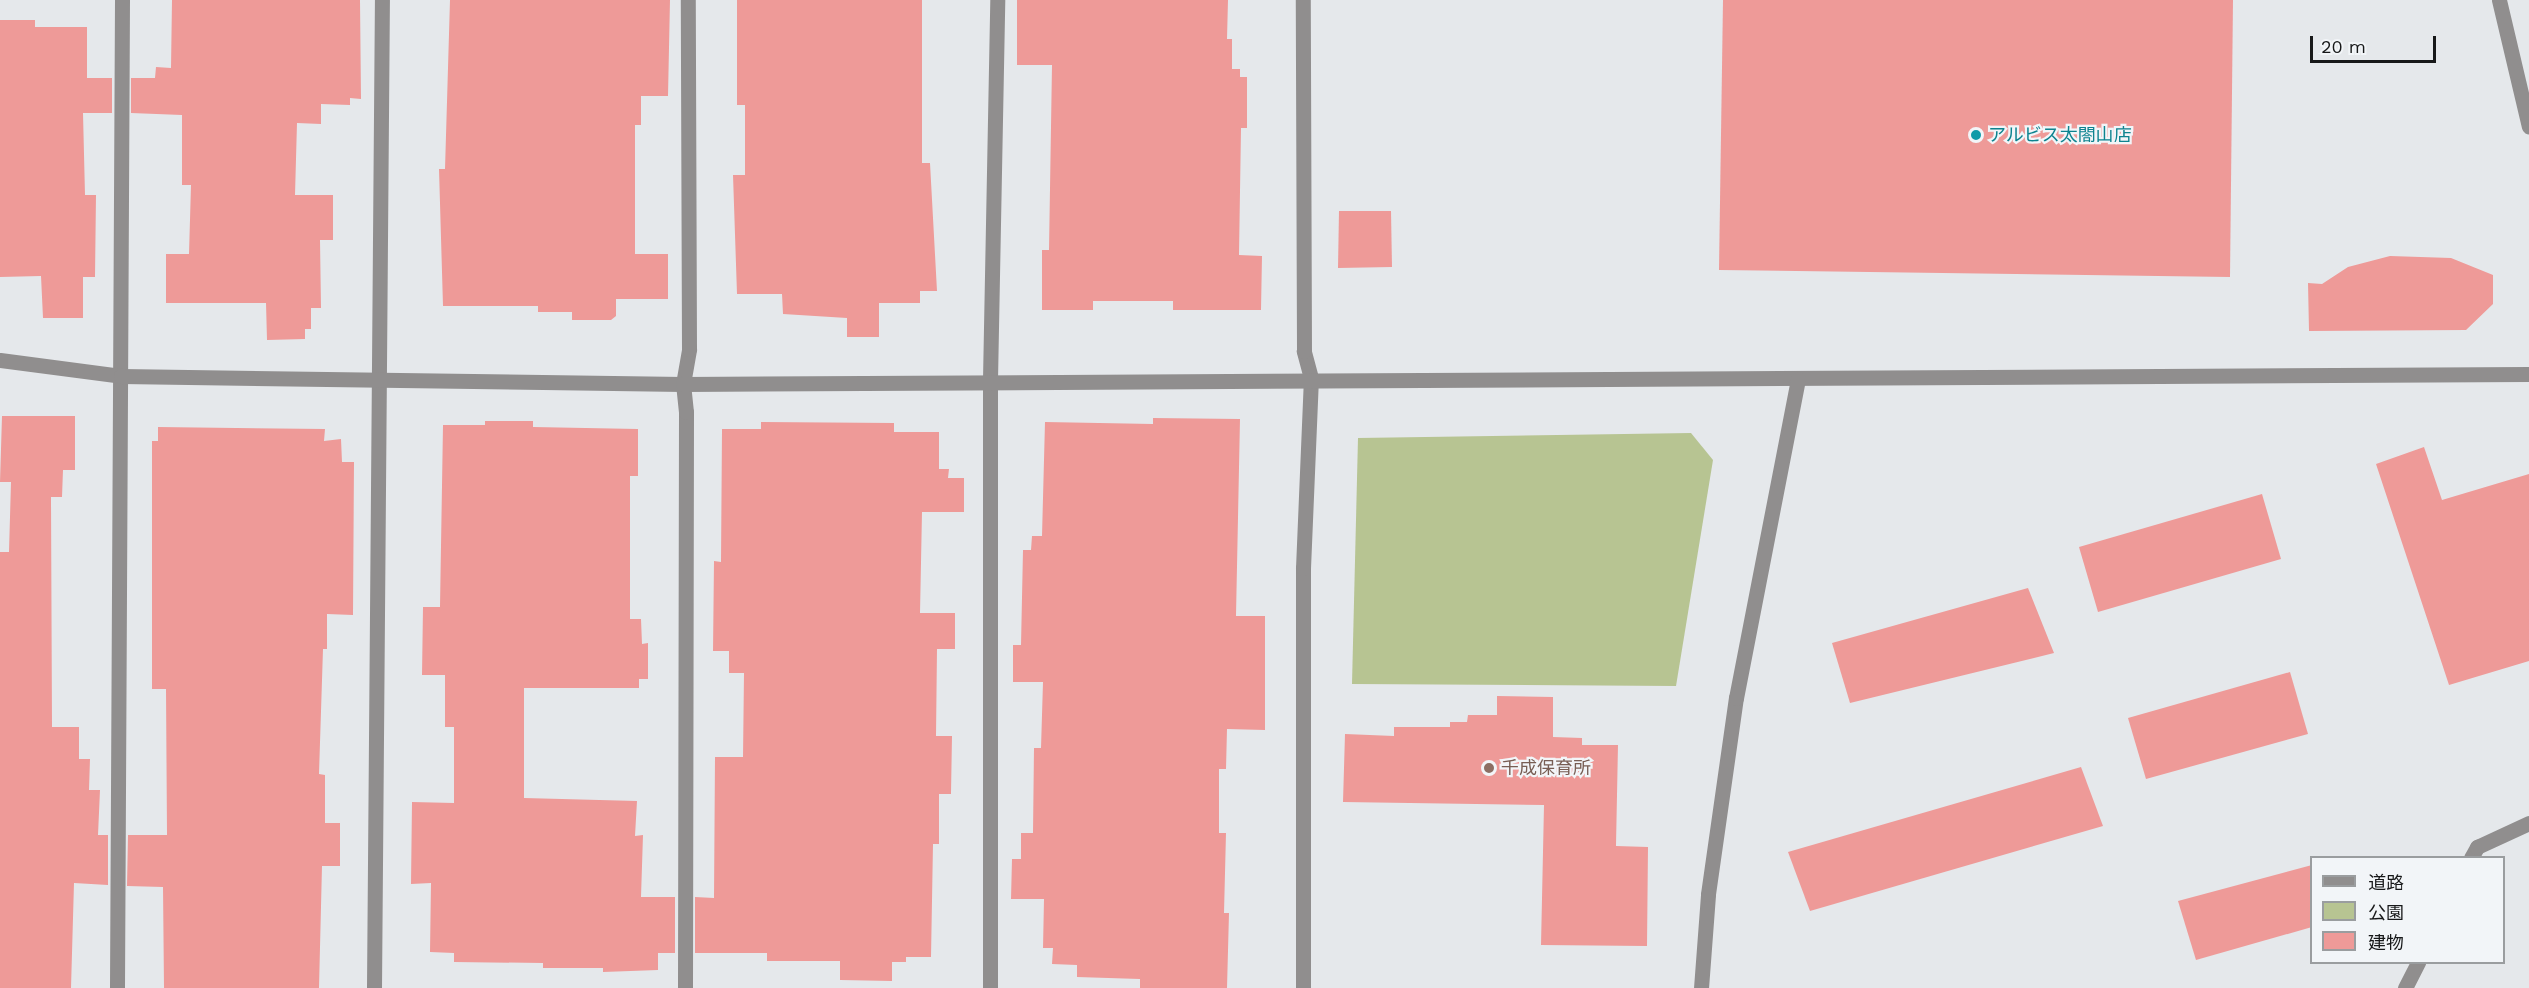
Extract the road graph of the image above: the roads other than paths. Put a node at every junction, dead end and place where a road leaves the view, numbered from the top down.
1 (122, 0) edge
2 (382, 0) edge
3 (688, 0) edge
4 (997, 0) edge
5 (1304, 0) edge
6 (2499, 0) edge
7 (2529, 128) edge
8 (0, 360) edge
9 (2529, 374) edge
10 (121, 376) junction
11 (1311, 378) junction
12 (1798, 379) junction
13 (990, 380) junction
14 (378, 381) junction
15 (683, 384) junction
16 (2529, 823) edge
17 (2472, 856) edge
18 (2417, 964) edge
19 (117, 988) edge
20 (374, 988) edge
21 (685, 988) edge
22 (990, 988) edge
23 (1303, 988) edge
24 (1701, 988) edge
25 (2405, 988) edge

1 - 10 street
2 - 14 street
3 - 15 street
4 - 13 street
5 - 11 street
6 - 7 street
8 - 10 street
9 - 12 street
10 - 14 street
10 - 19 street
11 - 12 street
11 - 13 street
11 - 23 street
12 - 24 street
13 - 15 street
13 - 22 street
14 - 15 street
14 - 20 street
15 - 21 street
16 - 17 street
18 - 25 street

